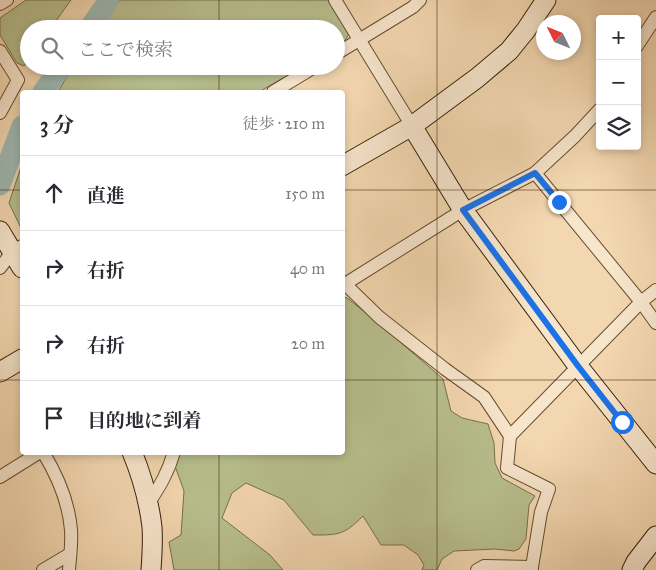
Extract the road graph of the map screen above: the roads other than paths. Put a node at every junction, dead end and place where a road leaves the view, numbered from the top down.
1 (7, 0) edge
2 (335, 0) edge
3 (420, 0) edge
4 (546, 0) edge
5 (0, 4) edge
6 (656, 17) edge
7 (359, 40) junction
8 (641, 40) edge
9 (345, 49) edge
10 (0, 51) edge
11 (301, 75) edge
12 (276, 90) edge
13 (0, 113) edge
14 (596, 113) edge
15 (412, 126) junction
16 (345, 164) edge
17 (535, 173) junction
18 (463, 210) junction
19 (11, 243) edge
20 (20, 263) edge
21 (0, 268) edge
22 (345, 283) edge
23 (345, 285) edge
24 (656, 290) edge
25 (641, 302) junction
26 (656, 323) edge
27 (20, 359) edge
28 (578, 366) junction
29 (0, 372) edge
30 (510, 436) junction
31 (37, 455) edge
32 (44, 455) edge
33 (133, 455) edge
34 (173, 455) edge
35 (656, 464) edge
36 (0, 477) edge
37 (148, 504) junction
38 (656, 536) edge
39 (70, 554) junction
40 (532, 568) edge
41 (43, 570) edge
42 (69, 570) edge
43 (152, 570) edge
44 (477, 570) edge
45 (632, 570) edge

1 - 5 street
2 - 7 street
3 - 7 street
4 - 15 street
6 - 8 street
7 - 9 street
7 - 15 street
10 - 13 street
11 - 12 street
14 - 17 street
15 - 16 street
15 - 18 street
17 - 18 street
17 - 25 street
18 - 22 street
18 - 28 street
19 - 20 street
19 - 21 street
23 - 30 street
24 - 25 street
25 - 26 street
25 - 28 street
27 - 29 street
28 - 30 street
28 - 35 street
30 - 40 street
31 - 36 street
32 - 39 street
33 - 37 street
34 - 37 street
37 - 43 street
38 - 45 street
39 - 41 street
39 - 42 street
40 - 44 street

